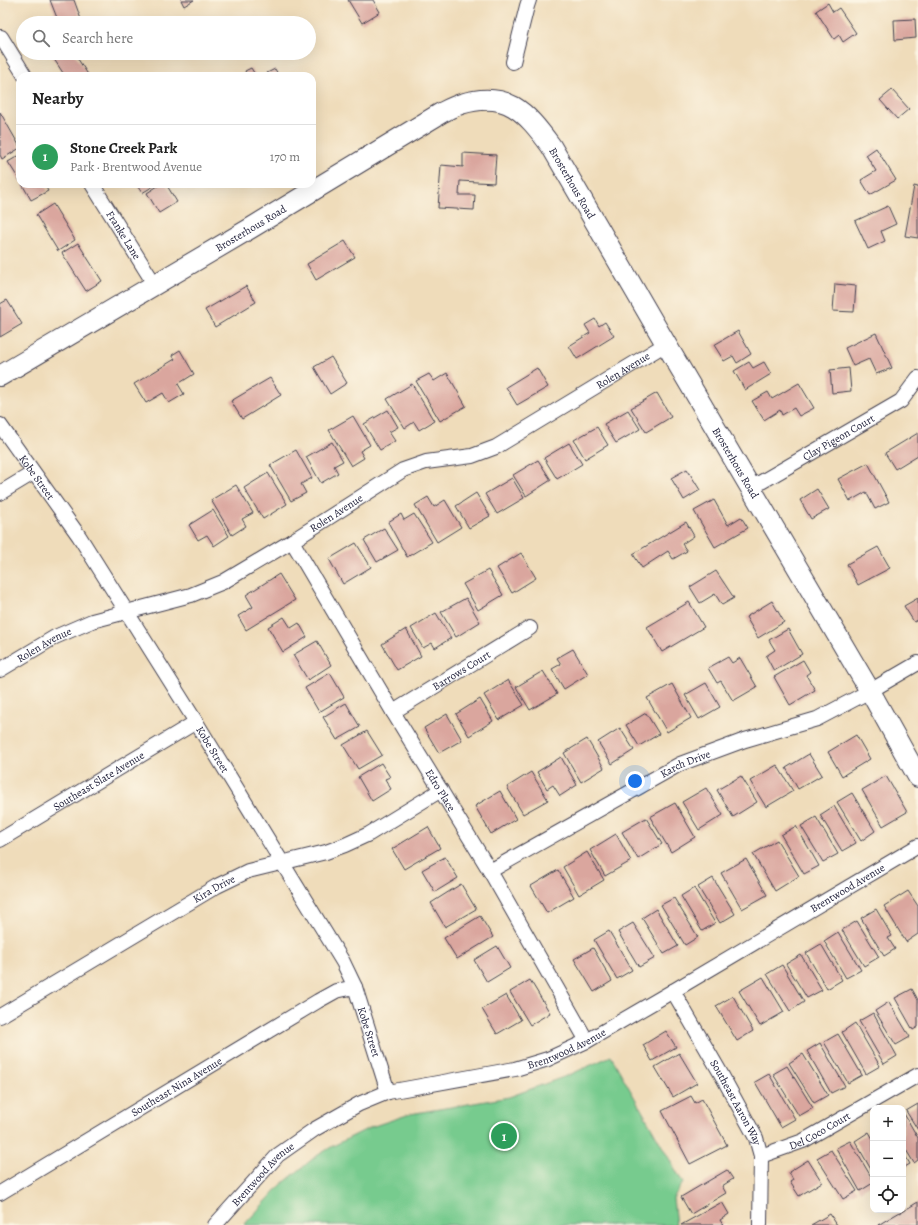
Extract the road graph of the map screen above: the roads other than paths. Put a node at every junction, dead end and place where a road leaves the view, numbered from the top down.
1 (529, 0) edge
2 (1, 37) edge
3 (513, 62) dead end
4 (23, 72) edge
5 (94, 188) edge
6 (155, 285) junction
7 (666, 344) junction
8 (0, 376) edge
9 (918, 378) edge
10 (0, 425) edge
11 (34, 472) junction
12 (751, 488) junction
13 (0, 493) edge
14 (292, 541) junction
15 (127, 612) junction
16 (530, 628) dead end
17 (918, 663) edge
18 (0, 670) edge
19 (870, 691) junction
20 (393, 712) junction
21 (196, 722) junction
22 (918, 777) edge
23 (441, 790) junction
24 (0, 840) edge
25 (918, 846) edge
26 (282, 862) junction
27 (490, 871) junction
28 (355, 987) junction
29 (673, 991) junction
30 (0, 1016) edge
31 (587, 1040) junction
32 (918, 1076) edge
33 (388, 1092) junction
34 (761, 1156) junction
35 (0, 1193) edge
36 (215, 1225) edge
37 (760, 1225) edge

1 - 3 street
2 - 4 street
5 - 6 street, Franke Lane
6 - 7 street, Brosterhous Road
6 - 8 street, Brosterhous Road
7 - 12 street, Brosterhous Road
7 - 14 street, Rolen Avenue
9 - 12 street, Clay Pigeon Court
10 - 11 street, Kobe Street
11 - 13 street
11 - 15 street, Kobe Street
12 - 19 street, Brosterhous Road
14 - 15 street, Rolen Avenue
14 - 20 street, Edro Place
15 - 18 street, Rolen Avenue
15 - 21 street, Kobe Street
16 - 20 street, Barrows Court
17 - 19 street, Karch Drive
19 - 22 street, Brosterhous Road
19 - 27 street, Karch Drive
20 - 23 street, Edro Place
21 - 24 street, Southeast Slate Avenue
21 - 26 street, Kobe Street
23 - 26 street, Kira Drive
23 - 27 street, Edro Place
25 - 29 street, Brentwood Avenue
26 - 28 street, Kobe Street
26 - 30 street, Kira Drive
27 - 31 street, Edro Place
28 - 33 street, Kobe Street
28 - 35 street, Southeast Nina Avenue
29 - 31 street, Brentwood Avenue
29 - 34 street, Southeast Aaron Way
31 - 33 street, Brentwood Avenue
32 - 34 street, Del Coco Court
33 - 36 street, Brentwood Avenue
34 - 37 street, Southeast Aaron Way

